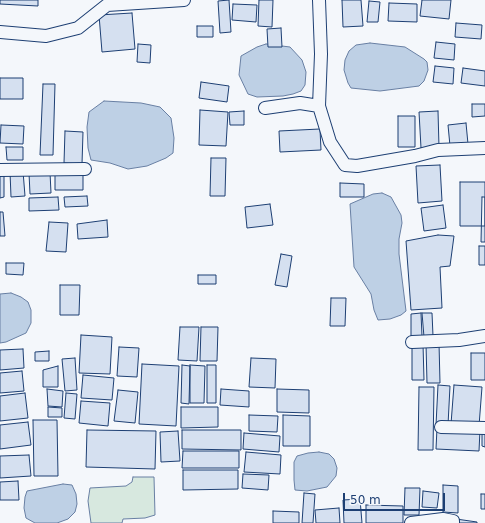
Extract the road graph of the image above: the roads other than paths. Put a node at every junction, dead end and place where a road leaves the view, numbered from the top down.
1 (184, 0) edge
2 (319, 0) edge
3 (0, 32) edge
4 (319, 106) junction
5 (264, 108) dead end
6 (485, 148) edge
7 (85, 169) dead end
8 (0, 170) edge
9 (485, 336) edge
10 (412, 342) dead end
11 (440, 427) dead end
12 (485, 428) edge
13 (411, 523) edge
14 (453, 523) edge

1 - 3 street
2 - 4 street
4 - 5 street
4 - 6 street
7 - 8 street
9 - 10 street
11 - 12 street
13 - 14 street

